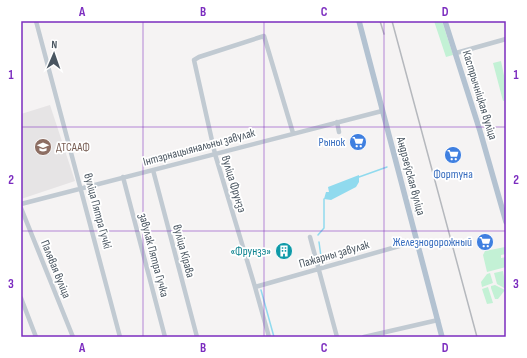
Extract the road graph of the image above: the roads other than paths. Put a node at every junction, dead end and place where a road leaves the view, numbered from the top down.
1 (36, 21) edge
2 (359, 21) edge
3 (445, 21) edge
4 (506, 39) edge
5 (456, 53) junction
6 (382, 111) junction
7 (337, 122) junction
8 (339, 132) dead end
9 (292, 133) junction
10 (215, 154) junction
11 (153, 170) junction
12 (123, 177) junction
13 (81, 188) junction
14 (21, 204) edge
15 (21, 208) edge
16 (506, 222) edge
17 (310, 237) dead end
18 (417, 241) junction
19 (319, 269) junction
20 (256, 287) junction
21 (21, 298) edge
22 (438, 320) junction
23 (36, 337) edge
24 (73, 337) edge
25 (120, 337) edge
26 (165, 337) edge
27 (197, 337) edge
28 (269, 337) edge
29 (337, 337) edge
30 (364, 337) edge
31 (442, 337) edge

1 - 13 street, вуліца Пятра Гучкі
2 - 6 main road, Андрэеўская вуліца
3 - 5 main road, Кастрычніцкая вуліца
4 - 5 street
5 - 16 main road, Кастрычніцкая вуліца
6 - 7 street, Інтэрнацыянальны завулак
6 - 18 main road, Андрэеўская вуліца
7 - 8 street
7 - 9 street, Інтэрнацыянальны завулак
9 - 10 street, Інтэрнацыянальны завулак
9 - 10 street, вуліца Фрунзэ
10 - 11 street, Інтэрнацыянальны завулак
10 - 20 street, вуліца Фрунзэ
11 - 12 street, Інтэрнацыянальны завулак
11 - 27 street, вуліца Кірава
12 - 13 street, Інтэрнацыянальны завулак
12 - 26 street, завулак Пятра Гучка
13 - 14 street, Інтэрнацыянальны завулак
13 - 25 street, вуліца Пятра Гучкі
15 - 24 street, Палявая вуліца
17 - 19 street
18 - 19 street, Пажарны завулак
18 - 22 main road, Андрэеўская вуліца
19 - 20 street, Пажарны завулак
19 - 29 street
20 - 28 street, вуліца Фрунзэ
21 - 23 street
22 - 30 street
22 - 31 main road, Андрэеўская вуліца

